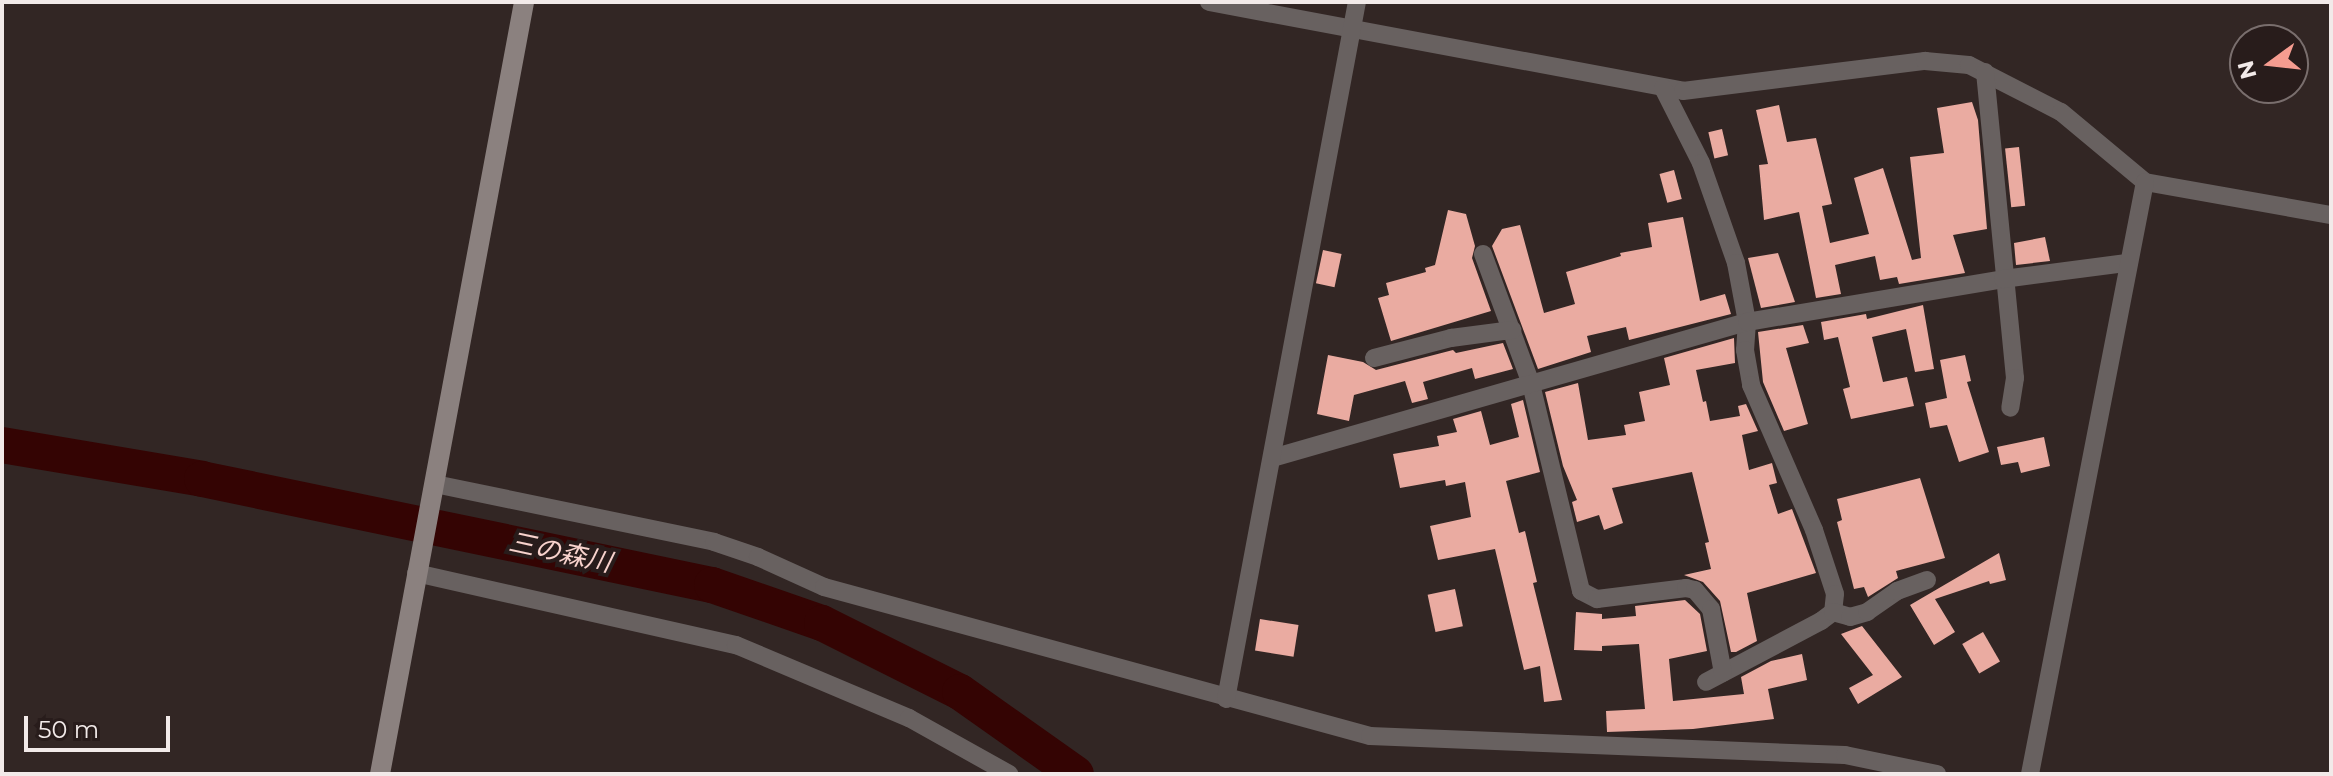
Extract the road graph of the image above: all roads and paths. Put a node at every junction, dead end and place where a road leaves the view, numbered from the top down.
1 (524, 2) edge
2 (1209, 2) edge
3 (1357, 2) edge
4 (1352, 29) junction
5 (1985, 72) junction
6 (1663, 88) junction
7 (2145, 182) junction
8 (2331, 215) edge
9 (1483, 254) dead end
10 (2127, 263) junction
11 (2003, 279) junction
12 (1747, 322) junction
13 (1512, 330) junction
14 (1374, 358) dead end
15 (1531, 384) junction
16 (2010, 408) dead end
17 (1272, 458) junction
18 (434, 492) junction
19 (418, 566) junction
20 (1927, 580) dead end
21 (1833, 612) junction
22 (1723, 673) junction
23 (1706, 682) dead end
24 (1226, 699) junction
25 (1845, 755) junction
26 (380, 774) edge
27 (1009, 774) edge
28 (1840, 774) edge
29 (1937, 774) edge
30 (2030, 774) edge

1 - 18 street
2 - 4 street
3 - 4 street
4 - 6 street
4 - 17 street
5 - 6 street
5 - 7 street
5 - 11 street
6 - 12 street
7 - 8 street
7 - 10 street
9 - 13 street
10 - 11 street
10 - 30 street
11 - 12 street
11 - 16 street
12 - 15 street
12 - 21 street
13 - 14 street
13 - 15 street
15 - 17 street
15 - 22 street
17 - 24 street
18 - 19 street
18 - 24 street
19 - 26 street
19 - 27 street
20 - 21 street
21 - 22 street
22 - 23 street
24 - 25 street
25 - 28 street
25 - 29 street

